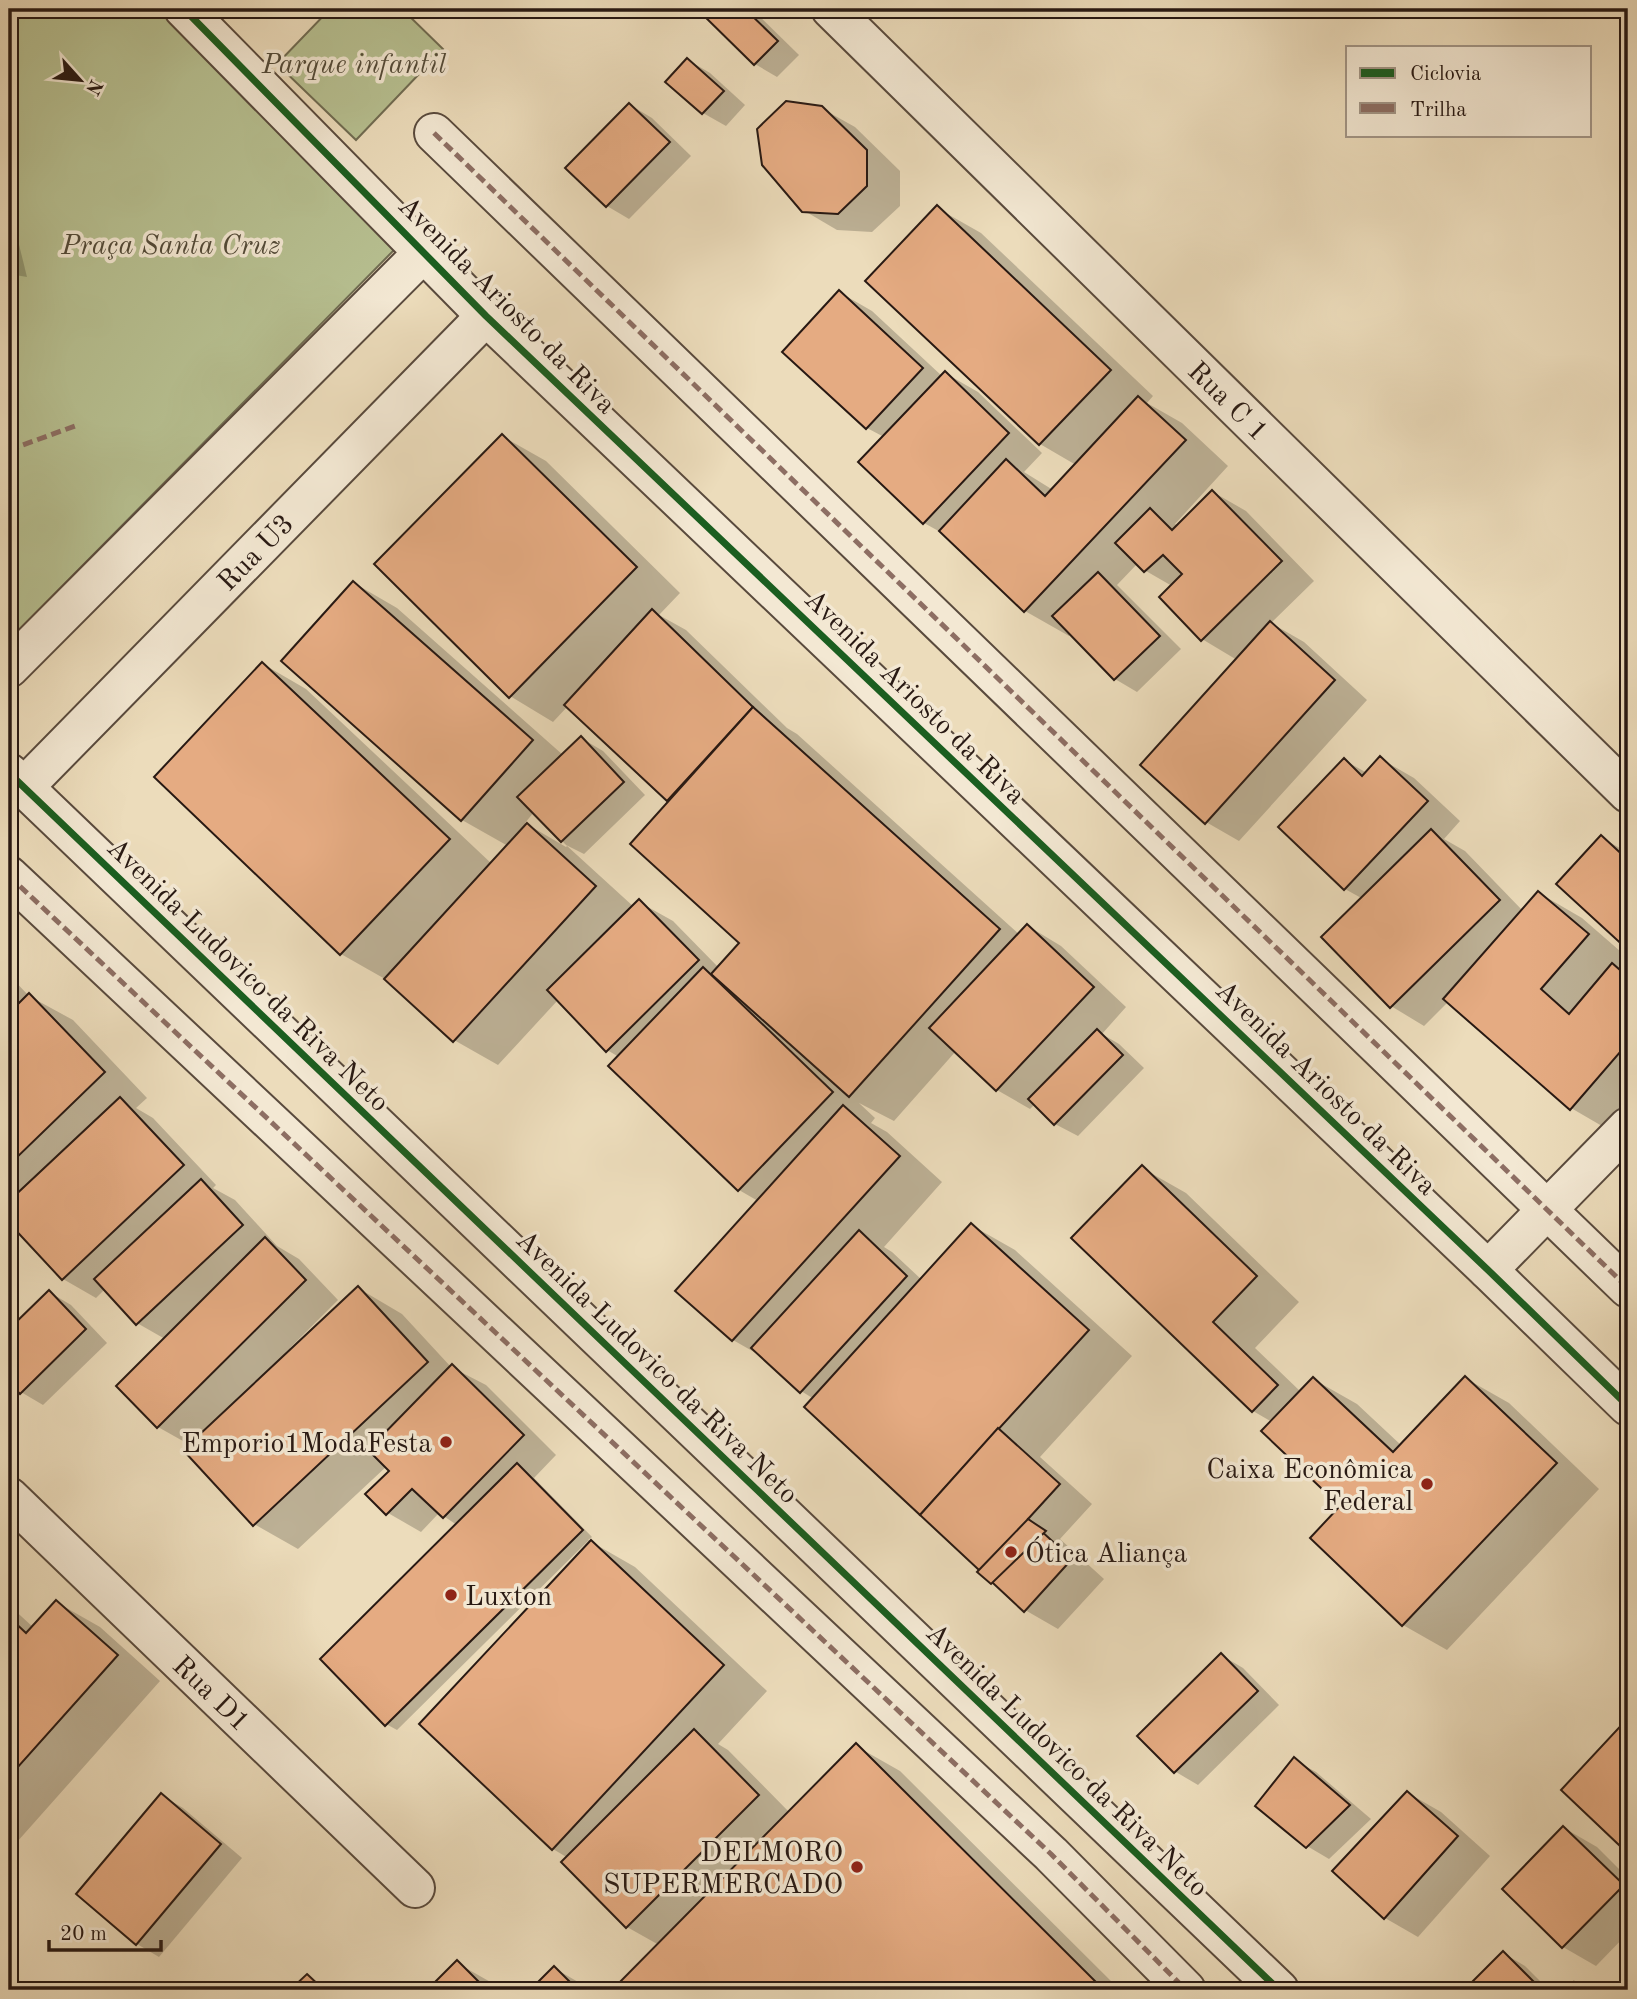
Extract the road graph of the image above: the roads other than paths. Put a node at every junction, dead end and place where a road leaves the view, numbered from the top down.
1 (831, 9) edge
2 (189, 10) edge
3 (434, 133) dead end
4 (424, 252) junction
5 (486, 316) junction
6 (9, 668) edge
7 (16, 781) edge
8 (1628, 793) edge
9 (9, 876) edge
10 (1628, 1127) edge
11 (1548, 1210) junction
12 (1488, 1270) junction
13 (1628, 1288) edge
14 (1628, 1406) edge
15 (9, 1497) edge
16 (415, 1888) dead end
17 (1186, 1990) edge
18 (1279, 1990) edge

1 - 8 street, Rua C 1
2 - 4 street, Avenida Ariosto da Riva
3 - 11 street
4 - 5 street, Avenida Ariosto da Riva
4 - 6 street
5 - 7 street, Rua U3
5 - 12 street, Avenida Ariosto da Riva
7 - 18 street, Avenida Ludovico da Riva Neto
9 - 17 street
10 - 11 street
11 - 12 street
11 - 13 street
12 - 14 street, Avenida Ariosto da Riva
15 - 16 street, Rua D1

